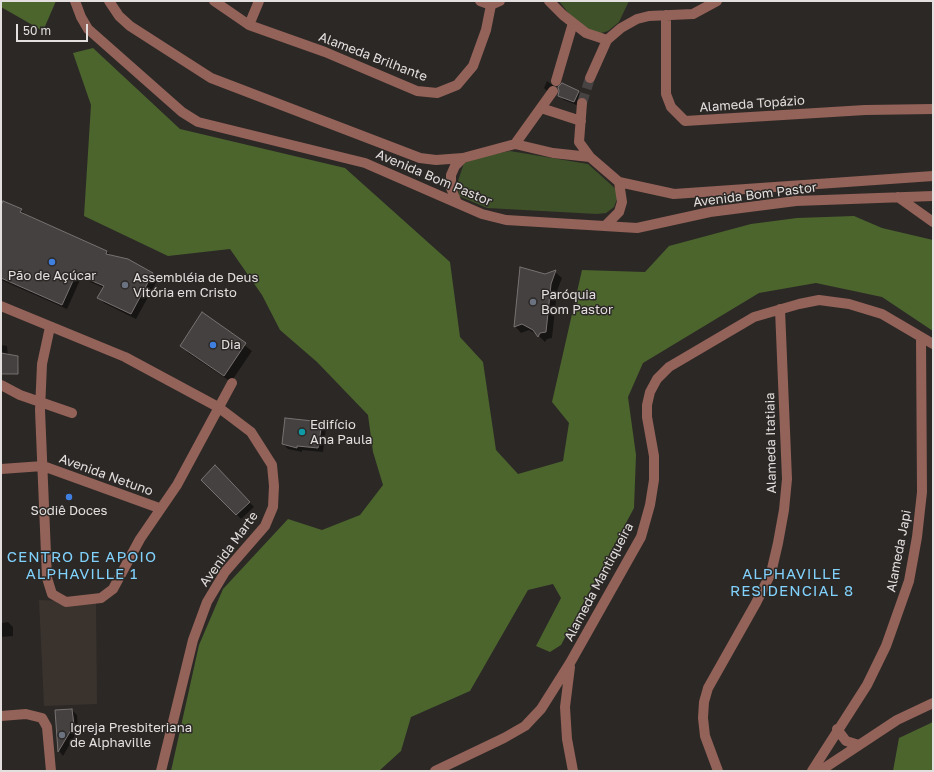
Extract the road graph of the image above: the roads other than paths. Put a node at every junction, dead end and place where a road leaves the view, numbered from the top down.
1 (75, 1) edge
2 (109, 1) edge
3 (214, 1) edge
4 (259, 1) edge
5 (480, 1) edge
6 (549, 1) edge
7 (717, 1) edge
8 (496, 3) edge
9 (666, 15) junction
10 (573, 23) junction
11 (249, 25) junction
12 (608, 39) junction
13 (590, 78) tunnel mouth
14 (556, 81) dead end
15 (553, 92) dead end
16 (582, 103) tunnel mouth
17 (541, 108) junction
18 (933, 109) edge
19 (581, 121) junction
20 (515, 144) junction
21 (590, 157) junction
22 (463, 158) junction
23 (933, 176) edge
24 (619, 182) junction
25 (933, 196) edge
26 (898, 197) junction
27 (457, 203) junction
28 (933, 222) edge
29 (606, 225) junction
30 (1, 306) edge
31 (780, 309) junction
32 (50, 327) junction
33 (921, 337) junction
34 (933, 344) edge
35 (232, 383) dead end
36 (1, 385) edge
37 (40, 402) junction
38 (218, 407) junction
39 (72, 413) dead end
40 (43, 466) junction
41 (1, 469) edge
42 (160, 508) junction
43 (570, 663) junction
44 (933, 702) edge
45 (1, 716) edge
46 (838, 729) junction
47 (859, 745) junction
48 (51, 771) edge
49 (161, 771) edge
50 (435, 771) edge
51 (573, 771) edge
52 (718, 771) edge
53 (812, 771) edge
54 (820, 771) edge

1 - 27 street, Avenida Bom Pastor
2 - 22 street, Avenida Bom Pastor
3 - 11 street, Alameda Brilhante
4 - 11 street
5 - 8 street
6 - 10 street
7 - 9 street
8 - 11 street, Alameda Brilhante
9 - 12 street
9 - 18 street, Alameda Topázio
10 - 12 street
10 - 14 street
12 - 13 street
15 - 17 street
16 - 19 street
17 - 19 street
17 - 20 street
19 - 21 street
20 - 21 street, Avenida Bom Pastor
20 - 22 street, Avenida Bom Pastor
21 - 24 street, Avenida Bom Pastor
22 - 27 street
23 - 24 street, Avenida Bom Pastor
24 - 29 street
25 - 26 street, Avenida Bom Pastor
26 - 28 street
26 - 29 street, Avenida Bom Pastor
27 - 29 street, Avenida Bom Pastor
30 - 32 street, Avenida Marte
31 - 33 street, Alameda Mantiqueira
31 - 43 street, Alameda Mantiqueira
31 - 52 street, Alameda Itatiaia
32 - 37 street
32 - 38 street, Avenida Marte
33 - 34 street, Alameda Mantiqueira
33 - 46 street, Alameda Japi
35 - 38 street
36 - 37 street
37 - 39 street
37 - 40 street
38 - 42 street
38 - 49 street, Avenida Marte
40 - 41 street
40 - 42 street, Avenida Netuno
40 - 42 street
43 - 50 street, Alameda Mantiqueira
43 - 51 street
44 - 47 street
45 - 48 street
46 - 47 street
46 - 53 street, Alameda Japi
47 - 54 street

